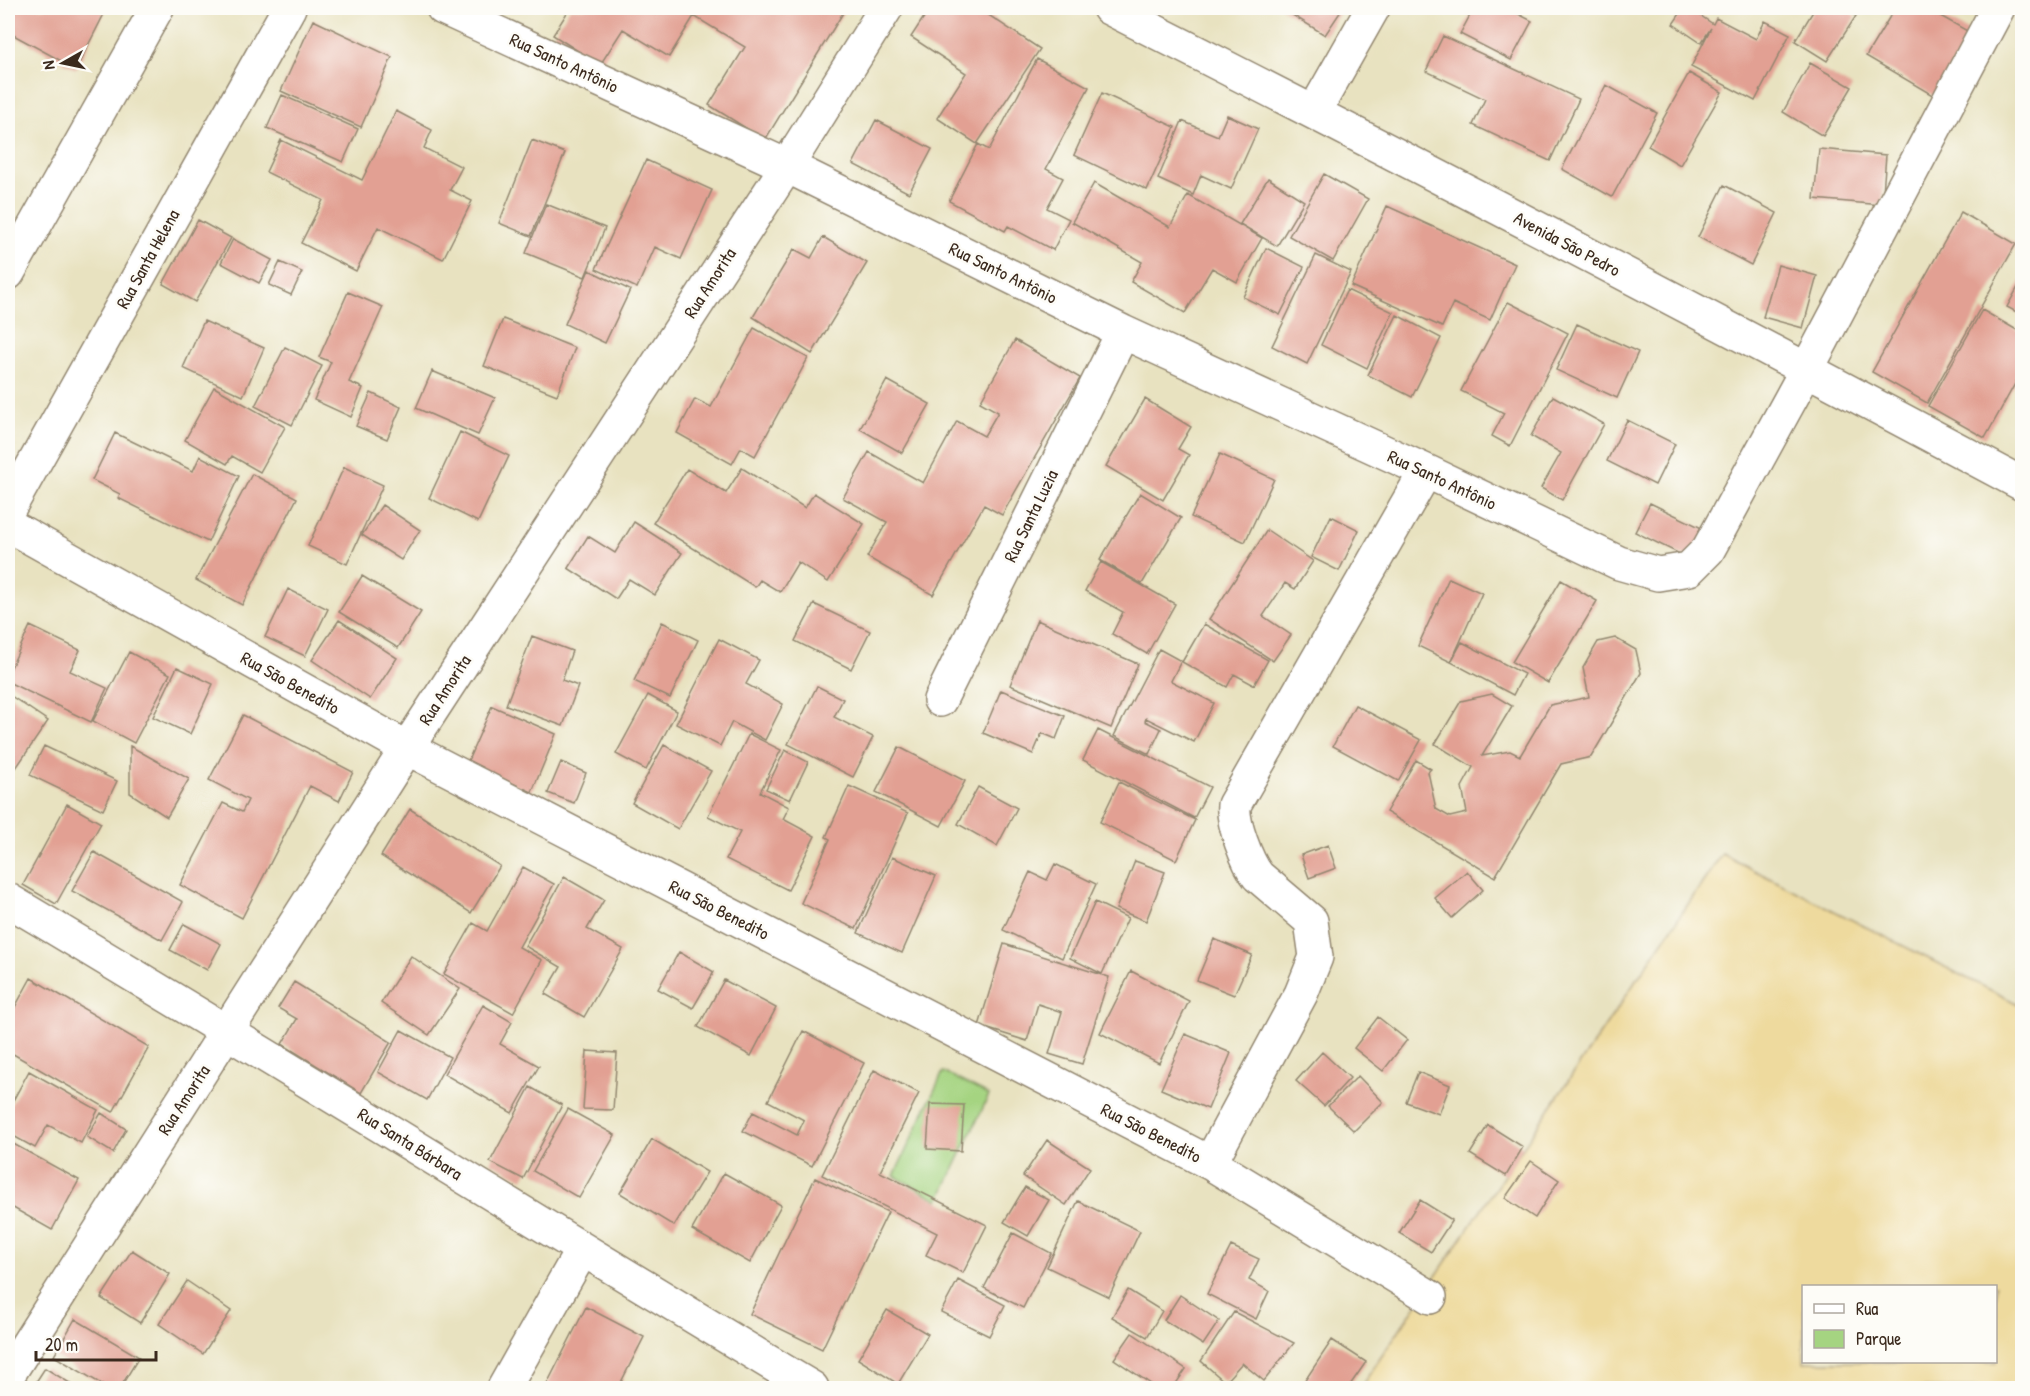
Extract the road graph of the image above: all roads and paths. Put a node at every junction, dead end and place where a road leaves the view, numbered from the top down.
1 (158, 8) edge
2 (289, 8) edge
3 (443, 8) edge
4 (886, 8) edge
5 (1109, 8) edge
6 (1373, 8) edge
7 (1998, 8) edge
8 (2003, 8) edge
9 (2022, 17) edge
10 (1314, 112) junction
11 (786, 166) junction
12 (8, 273) edge
13 (1123, 332) junction
14 (1807, 369) junction
15 (1426, 471) junction
16 (2022, 484) edge
17 (8, 510) edge
18 (8, 525) edge
19 (940, 700) dead end
20 (407, 748) junction
21 (8, 900) edge
22 (228, 1031) junction
23 (1210, 1163) junction
24 (582, 1250) junction
25 (1430, 1297) dead end
26 (8, 1375) edge
27 (504, 1389) edge
28 (812, 1389) edge

1 - 12 street
2 - 17 street, Rua Santa Helena
3 - 11 street, Rua Santo Antônio
4 - 11 street, Rua Amorita
5 - 10 street, Avenida São Pedro
6 - 10 street
7 - 14 street, Rua Santo Antônio
8 - 9 street
10 - 14 street, Avenida São Pedro
11 - 13 street, Rua Santo Antônio
11 - 20 street, Rua Amorita
13 - 15 street, Rua Santo Antônio
13 - 19 street, Rua Santa Luzia
14 - 15 street, Rua Santo Antônio
14 - 16 street, Avenida São Pedro
15 - 23 street
18 - 20 street, Rua São Benedito
20 - 22 street, Rua Amorita
20 - 23 street, Rua São Benedito
21 - 22 street, Rua Santa Bárbara
22 - 24 street, Rua Santa Bárbara
22 - 26 street, Rua Amorita
23 - 25 street, Rua São Benedito
24 - 27 street
24 - 28 street, Rua Santa Bárbara

